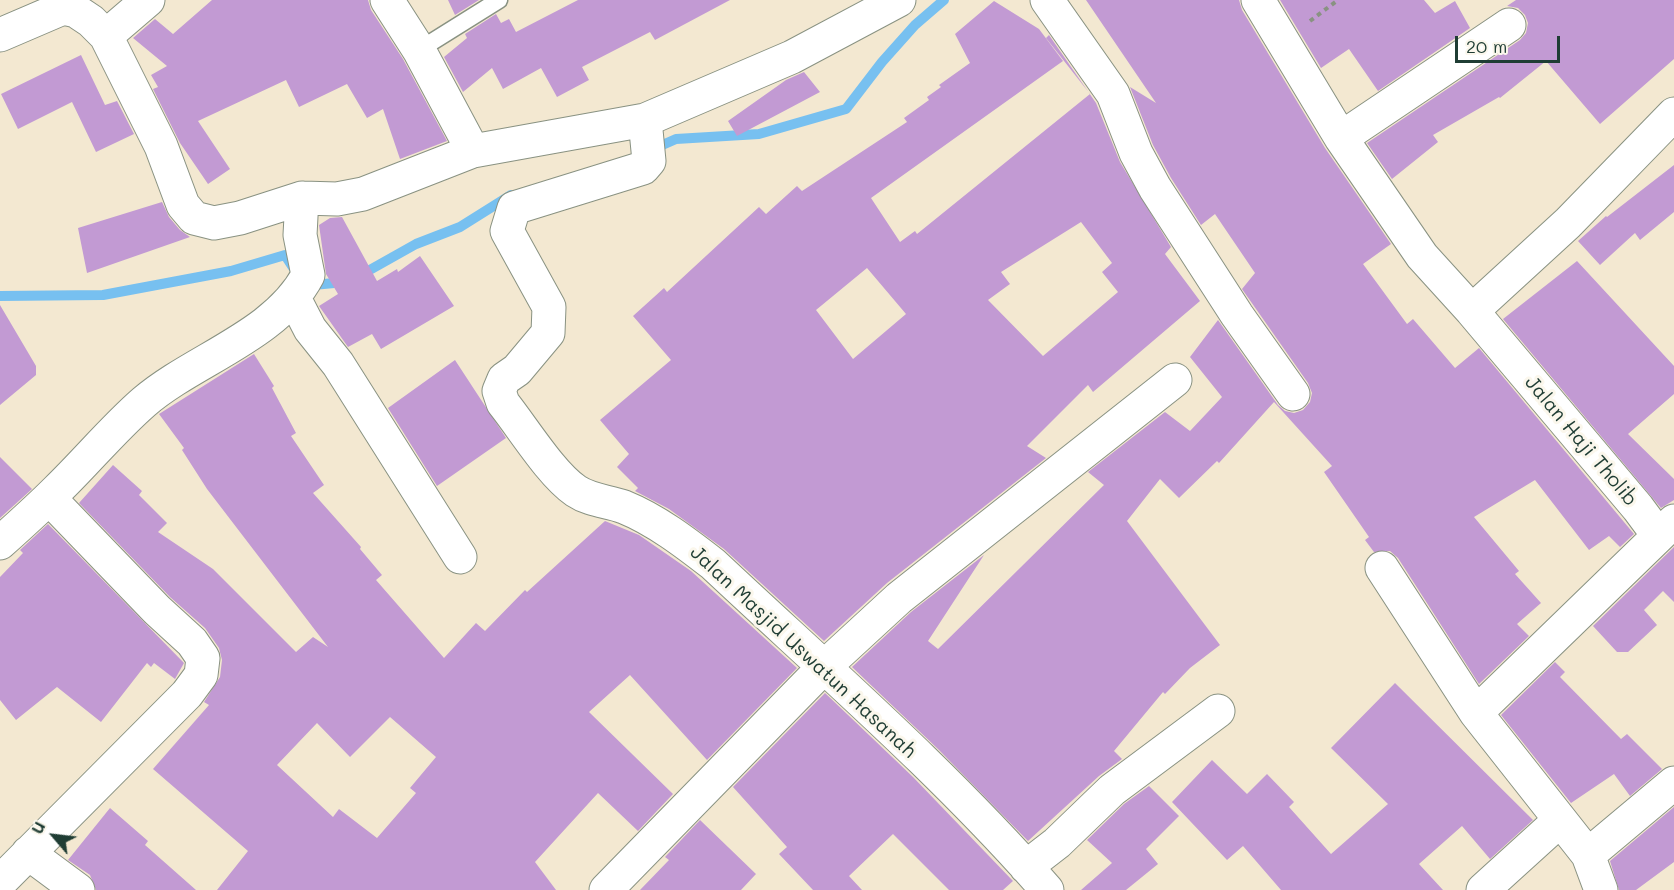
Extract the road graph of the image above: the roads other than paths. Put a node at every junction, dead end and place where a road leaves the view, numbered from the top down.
1 (148, 0) edge
2 (387, 0) edge
3 (499, 0) edge
4 (899, 0) edge
5 (1047, 0) edge
6 (1258, 0) edge
7 (1509, 25) dead end
8 (0, 35) edge
9 (106, 36) junction
10 (419, 50) junction
11 (1674, 114) edge
12 (1341, 138) junction
13 (647, 141) junction
14 (473, 151) junction
15 (302, 198) junction
16 (302, 286) junction
17 (1472, 311) junction
18 (1174, 380) dead end
19 (1293, 394) dead end
20 (49, 498) junction
21 (1666, 528) edge
22 (0, 543) edge
23 (460, 556) dead end
24 (1382, 568) dead end
25 (823, 668) junction
26 (1218, 711) dead end
27 (1476, 712) junction
28 (1674, 783) edge
29 (1559, 821) junction
30 (28, 853) junction
31 (1588, 855) junction
32 (1036, 878) edge
33 (0, 882) edge
34 (78, 890) edge
35 (606, 890) edge
36 (1483, 890) edge
37 (1600, 890) edge

1 - 9 street
2 - 10 street
3 - 10 lane
4 - 13 street
5 - 19 street
6 - 12 street, Jalan Haji Tholib
7 - 12 street
8 - 9 street
9 - 15 street
10 - 14 street
11 - 17 street
12 - 17 street, Jalan Haji Tholib
13 - 14 street
13 - 25 street, Jalan Masjid Uswatun Hasanah
14 - 15 street
15 - 16 street
16 - 20 street
16 - 23 street
17 - 21 street, Jalan Haji Tholib
18 - 25 street
20 - 22 street
20 - 30 street
21 - 27 street, Jalan Haji Tholib
24 - 27 street
25 - 32 street, Jalan Masjid Uswatun Hasanah
25 - 35 street
26 - 32 street
27 - 29 street
28 - 31 street
29 - 31 street
29 - 36 street
30 - 33 street
30 - 34 street
31 - 37 street

